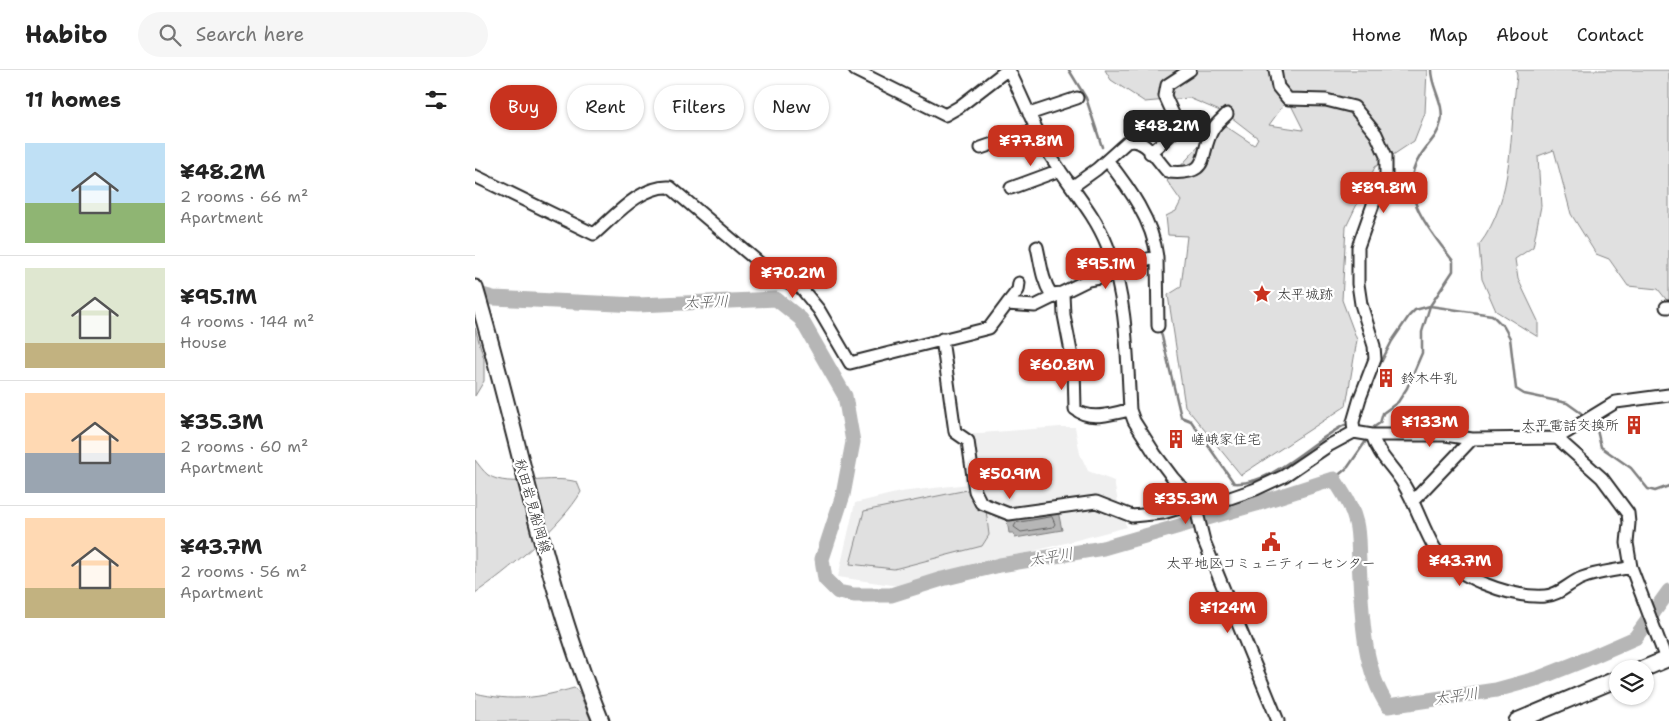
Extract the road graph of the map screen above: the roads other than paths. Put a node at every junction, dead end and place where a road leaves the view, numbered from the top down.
1 (855, 70) edge
2 (1008, 70) edge
3 (1190, 70) edge
4 (1275, 70) edge
5 (1077, 98) dead end
6 (1029, 114) junction
7 (1227, 114) dead end
8 (1037, 129) junction
9 (981, 148) dead end
10 (1150, 153) junction
11 (1107, 160) junction
12 (1060, 170) junction
13 (475, 176) edge
14 (1072, 187) junction
15 (1011, 188) dead end
16 (1037, 247) dead end
17 (1157, 257) junction
18 (1116, 275) junction
19 (1019, 284) dead end
20 (475, 288) edge
21 (1063, 294) junction
22 (1007, 304) junction
23 (1158, 326) dead end
24 (942, 339) junction
25 (1669, 395) edge
26 (1130, 410) junction
27 (1354, 432) junction
28 (1372, 435) junction
29 (1557, 438) junction
30 (1471, 439) junction
31 (1413, 500) junction
32 (1195, 503) junction
33 (1631, 567) junction
34 (1668, 659) edge
35 (1654, 665) edge
36 (1609, 683) edge
37 (601, 721) edge
38 (1278, 721) edge
39 (1517, 721) edge

1 - 2 street
2 - 6 street
3 - 10 street
4 - 27 street
5 - 6 street
6 - 8 street
7 - 10 street
8 - 9 street
8 - 12 street
10 - 11 street
11 - 14 street
11 - 17 street
12 - 14 street
12 - 15 street
13 - 24 street
14 - 18 street
16 - 21 street
17 - 18 street
17 - 23 street
18 - 21 street
18 - 26 street
19 - 22 street
20 - 37 main road, 秋田岩見船岡線
21 - 22 street
21 - 26 street
22 - 24 street
24 - 32 street
25 - 29 street
26 - 32 street
27 - 28 street
27 - 32 street
28 - 30 street
28 - 31 street
29 - 30 street
29 - 33 street
30 - 31 street
31 - 33 street
32 - 38 street
33 - 34 street
34 - 35 main road
36 - 39 main road

